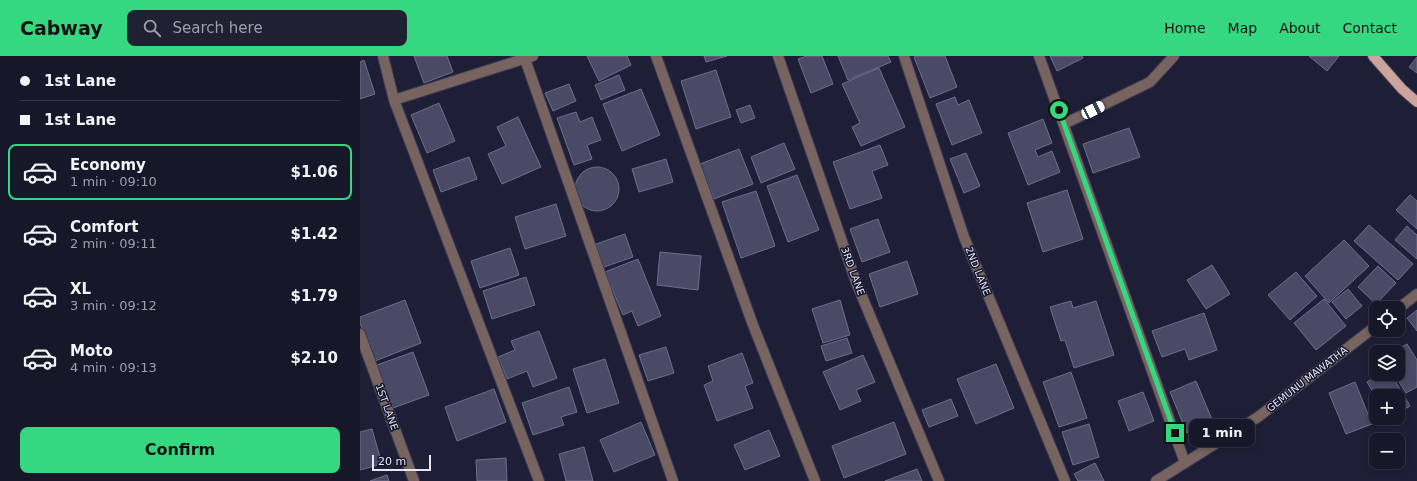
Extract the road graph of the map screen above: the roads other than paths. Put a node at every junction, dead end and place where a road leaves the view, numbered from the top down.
1 (383, 56) edge
2 (656, 56) edge
3 (778, 56) edge
4 (904, 56) edge
5 (1039, 56) edge
6 (1174, 56) edge
7 (1373, 56) edge
8 (529, 57) edge
9 (394, 100) junction
10 (1417, 102) edge
11 (1064, 124) junction
12 (1417, 294) edge
13 (1405, 303) edge
14 (1369, 331) edge
15 (360, 334) edge
16 (1186, 463) junction
17 (414, 481) edge
18 (539, 481) edge
19 (673, 481) edge
20 (815, 481) edge
21 (939, 481) edge
22 (1065, 481) edge
23 (1156, 481) edge

1 - 9 street
2 - 20 street
3 - 21 street, 3RD LANE
4 - 22 street, 2ND LANE
5 - 11 street
6 - 11 street
7 - 10 main road
8 - 9 street
8 - 19 street
9 - 18 street
11 - 16 street
12 - 13 street
14 - 16 street, GEMUNU MAWATHA
15 - 17 street, 1ST LANE
16 - 23 street, GEMUNU MAWATHA

